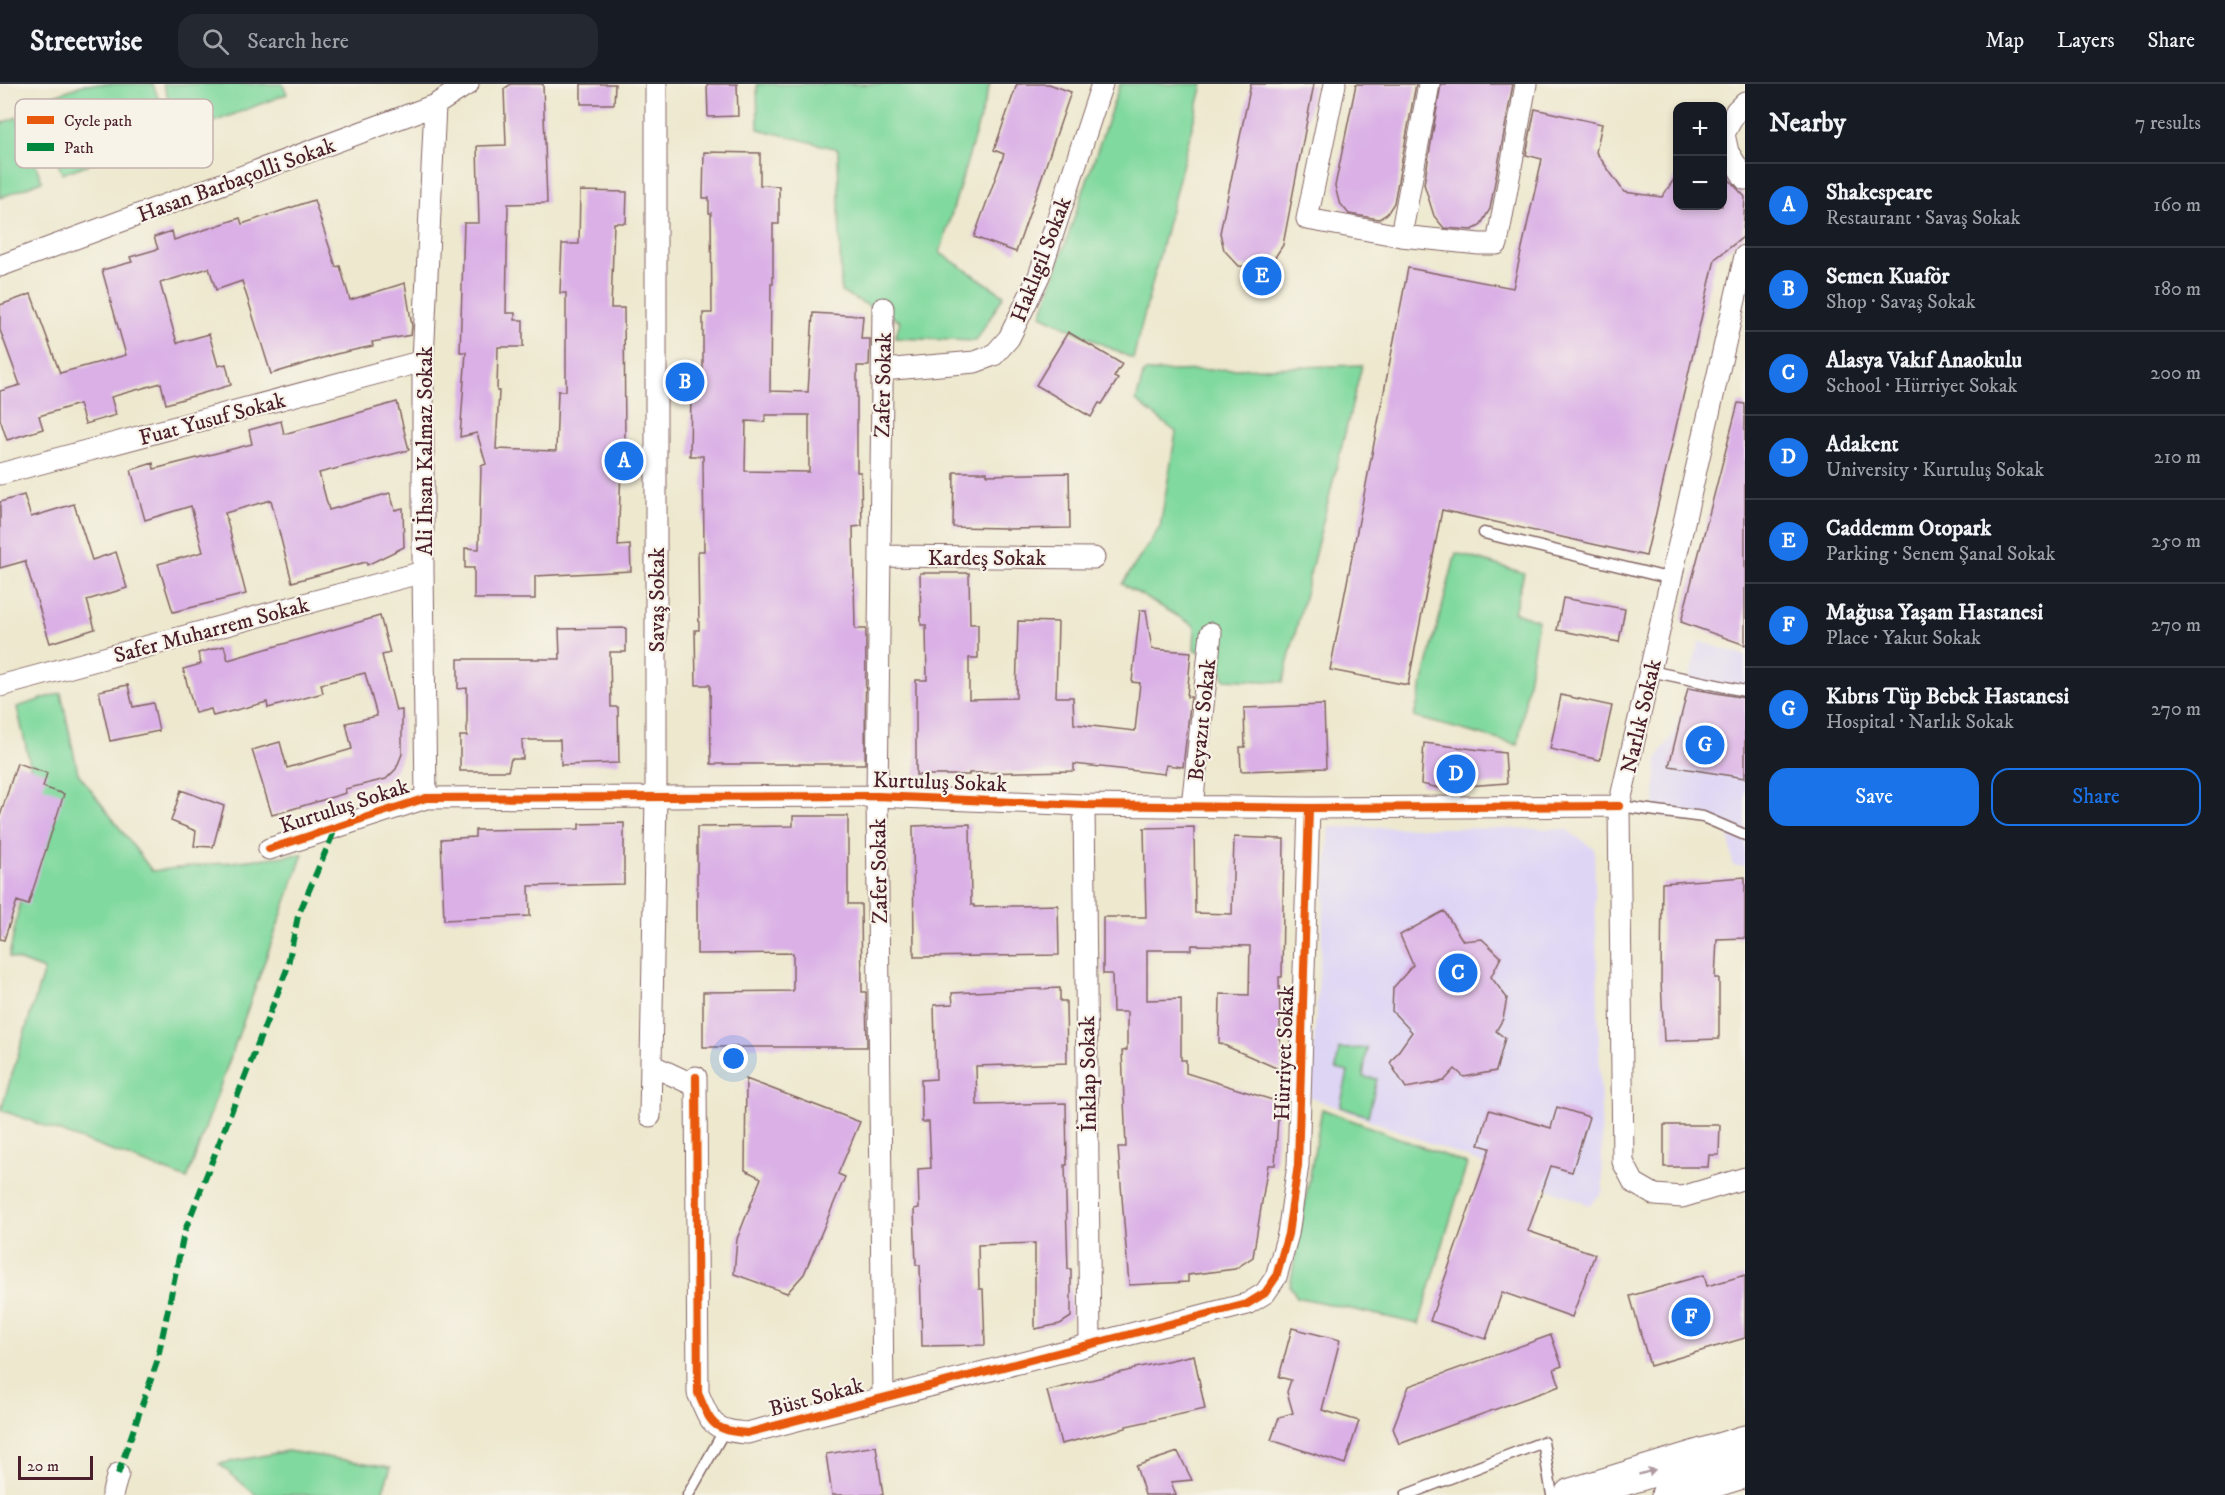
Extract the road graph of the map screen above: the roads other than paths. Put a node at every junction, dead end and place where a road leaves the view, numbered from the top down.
1 (468, 84) edge
2 (656, 84) edge
3 (1102, 84) edge
4 (1335, 84) edge
5 (1429, 84) edge
6 (1526, 84) edge
7 (1745, 102) edge
8 (435, 105) junction
9 (1745, 179) edge
10 (1401, 236) junction
11 (1745, 256) edge
12 (0, 266) edge
13 (883, 308) dead end
14 (423, 361) junction
15 (882, 370) junction
16 (0, 474) edge
17 (1484, 533) dead end
18 (880, 556) junction
19 (1094, 558) dead end
20 (423, 572) junction
21 (1672, 579) junction
22 (1210, 633) dead end
23 (1650, 671) junction
24 (0, 686) edge
25 (1745, 691) edge
26 (656, 796) junction
27 (877, 796) junction
28 (426, 798) junction
29 (1084, 805) junction
30 (1192, 806) junction
31 (1618, 806) junction
32 (1309, 808) junction
33 (1745, 835) edge
34 (268, 849) dead end
35 (651, 1065) junction
36 (650, 1116) dead end
37 (1745, 1178) edge
38 (1265, 1293) joint
39 (1090, 1343) junction
40 (883, 1397) junction
41 (724, 1431) junction
42 (1745, 1442) edge
43 (1745, 1471) edge
44 (118, 1473) dead end
45 (112, 1495) edge
46 (688, 1495) edge
47 (1406, 1495) edge
48 (1552, 1495) edge
49 (1571, 1495) edge
50 (1668, 1495) edge

1 - 8 street, Hasan Barbaçolli Sokak
2 - 26 street, Savaş Sokak
3 - 15 street, Haklıgil Sokak
4 - 10 street
5 - 10 street
6 - 10 street
7 - 9 street
8 - 12 street, Hasan Barbaçolli Sokak
8 - 14 street, Ali İhsan Kalmaz Sokak
11 - 21 street, Narlık Sokak
13 - 15 street, Zafer Sokak
14 - 16 street, Fuat Yusuf Sokak
14 - 20 street, Ali İhsan Kalmaz Sokak
15 - 18 street, Zafer Sokak
17 - 21 lane
18 - 19 street, Kardeş Sokak
18 - 27 street, Zafer Sokak
20 - 24 street, Safer Muharrem Sokak
20 - 28 street, Ali İhsan Kalmaz Sokak
21 - 23 street, Narlık Sokak
22 - 30 street, Beyazıt Sokak
23 - 25 lane
23 - 31 street, Narlık Sokak
26 - 27 street, Kurtuluş Sokak
26 - 28 street, Kurtuluş Sokak
26 - 35 street, Savaş Sokak
27 - 29 street, Kurtuluş Sokak
27 - 40 street, Zafer Sokak
28 - 34 street, Kurtuluş Sokak
29 - 30 street, Kurtuluş Sokak
29 - 39 street, İnklap Sokak
30 - 32 street, Kurtuluş Sokak
31 - 32 street, Kurtuluş Sokak
31 - 33 lane
31 - 37 street, Narlık Sokak
32 - 38 street, Hürriyet Sokak
35 - 36 street, Savaş Sokak
35 - 41 street
38 - 39 street, Büst Sokak
39 - 40 street, Büst Sokak
40 - 41 street, Büst Sokak
41 - 46 lane
49 -> 42 main road
43 - 50 main road
44 - 45 street
47 - 48 lane

